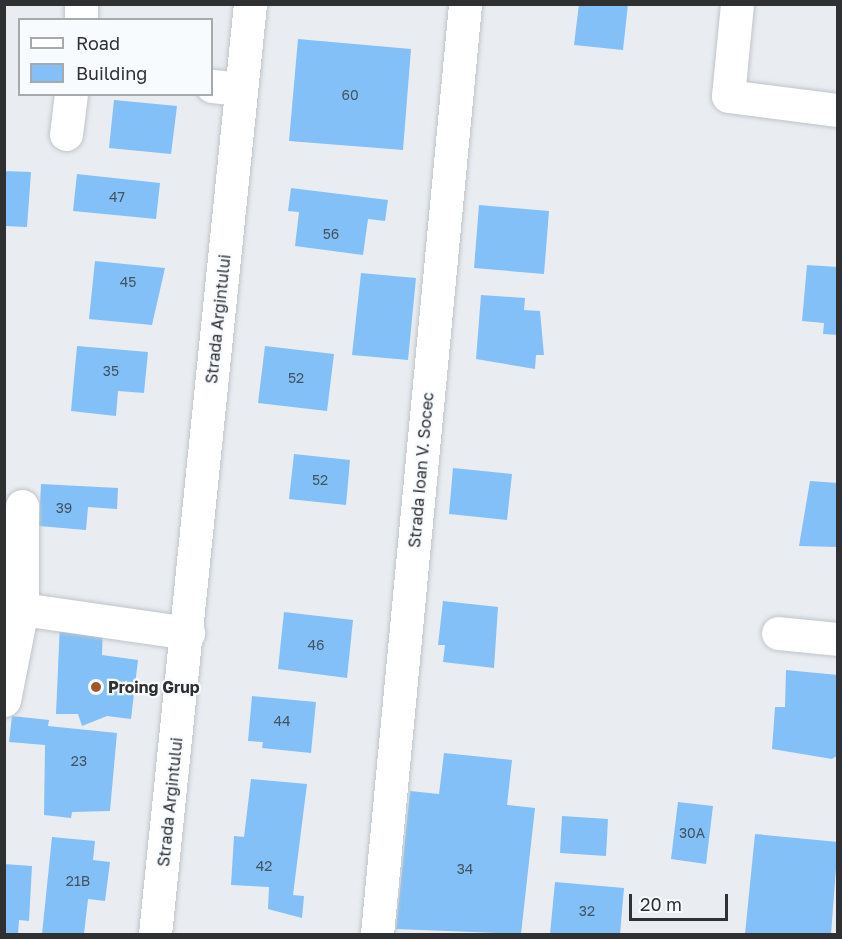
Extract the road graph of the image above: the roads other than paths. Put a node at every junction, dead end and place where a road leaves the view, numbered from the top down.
1 (250, 4) edge
2 (465, 4) edge
3 (737, 4) edge
4 (226, 88) edge
5 (71, 96) edge
6 (837, 110) edge
7 (66, 134) dead end
8 (22, 506) dead end
9 (22, 609) junction
10 (188, 633) junction
11 (778, 633) dead end
12 (837, 639) edge
13 (4, 700) edge
14 (155, 934) edge
15 (377, 934) edge

1 - 4 street, Strada Argintului
2 - 15 street, Strada Ioan V. Socec
3 - 6 street
4 - 10 street, Strada Argintului
5 - 7 street
8 - 9 street
9 - 10 street
9 - 13 street
10 - 14 street, Strada Argintului
11 - 12 street

